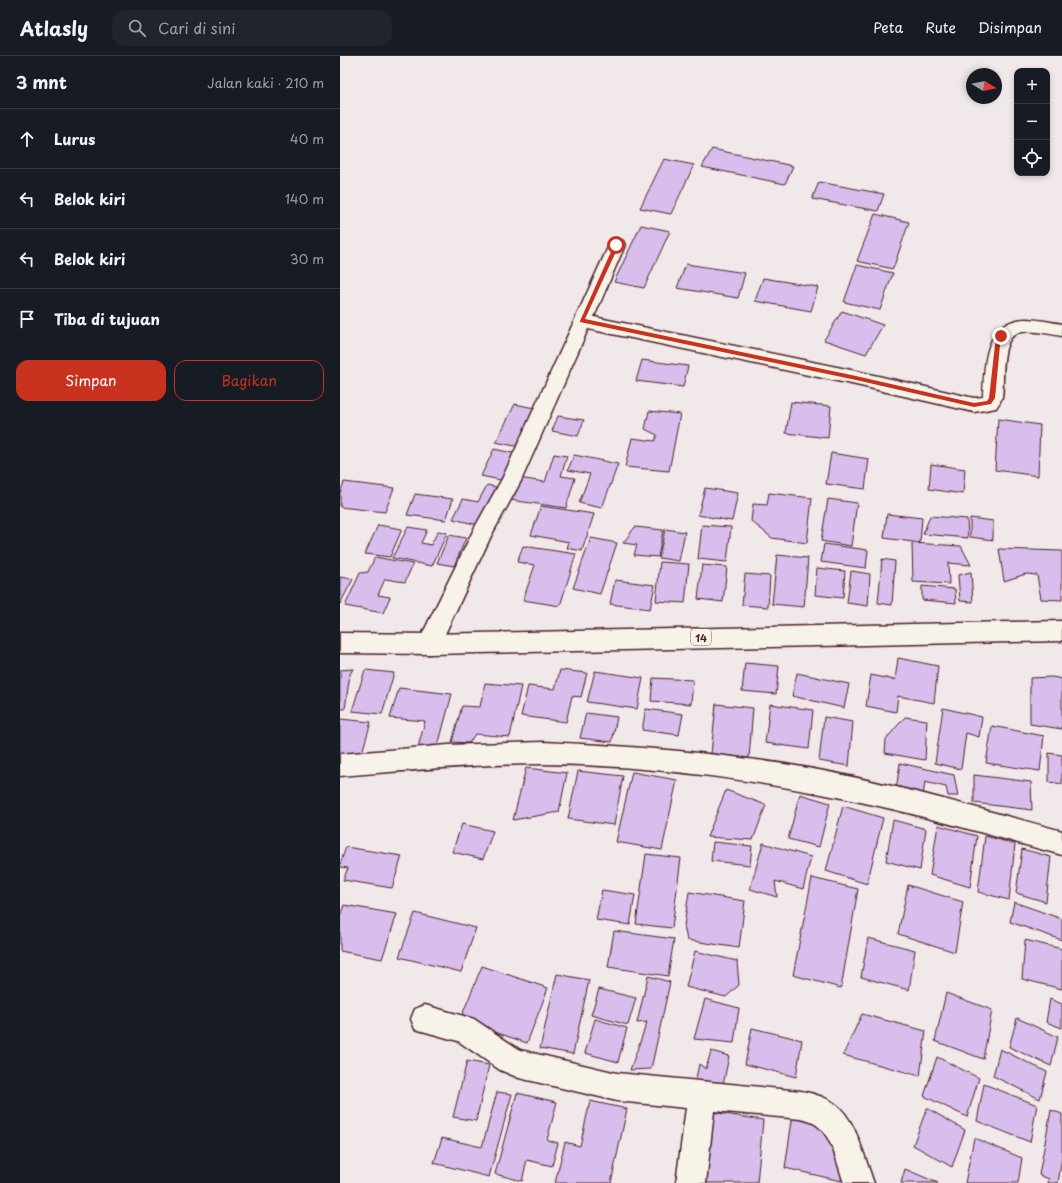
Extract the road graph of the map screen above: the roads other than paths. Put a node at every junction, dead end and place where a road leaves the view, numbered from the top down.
1 (616, 245) dead end
2 (582, 321) junction
3 (1062, 330) edge
4 (1062, 631) edge
5 (340, 643) edge
6 (429, 644) junction
7 (340, 765) edge
8 (1062, 843) edge
9 (425, 1019) dead end
10 (702, 1096) junction
11 (691, 1183) edge
12 (859, 1183) edge

1 - 2 main road
2 - 3 main road
2 - 6 main road
4 - 6 main road, 14
5 - 6 main road, 14
7 - 8 main road
9 - 10 main road
10 - 11 main road
10 - 12 main road

